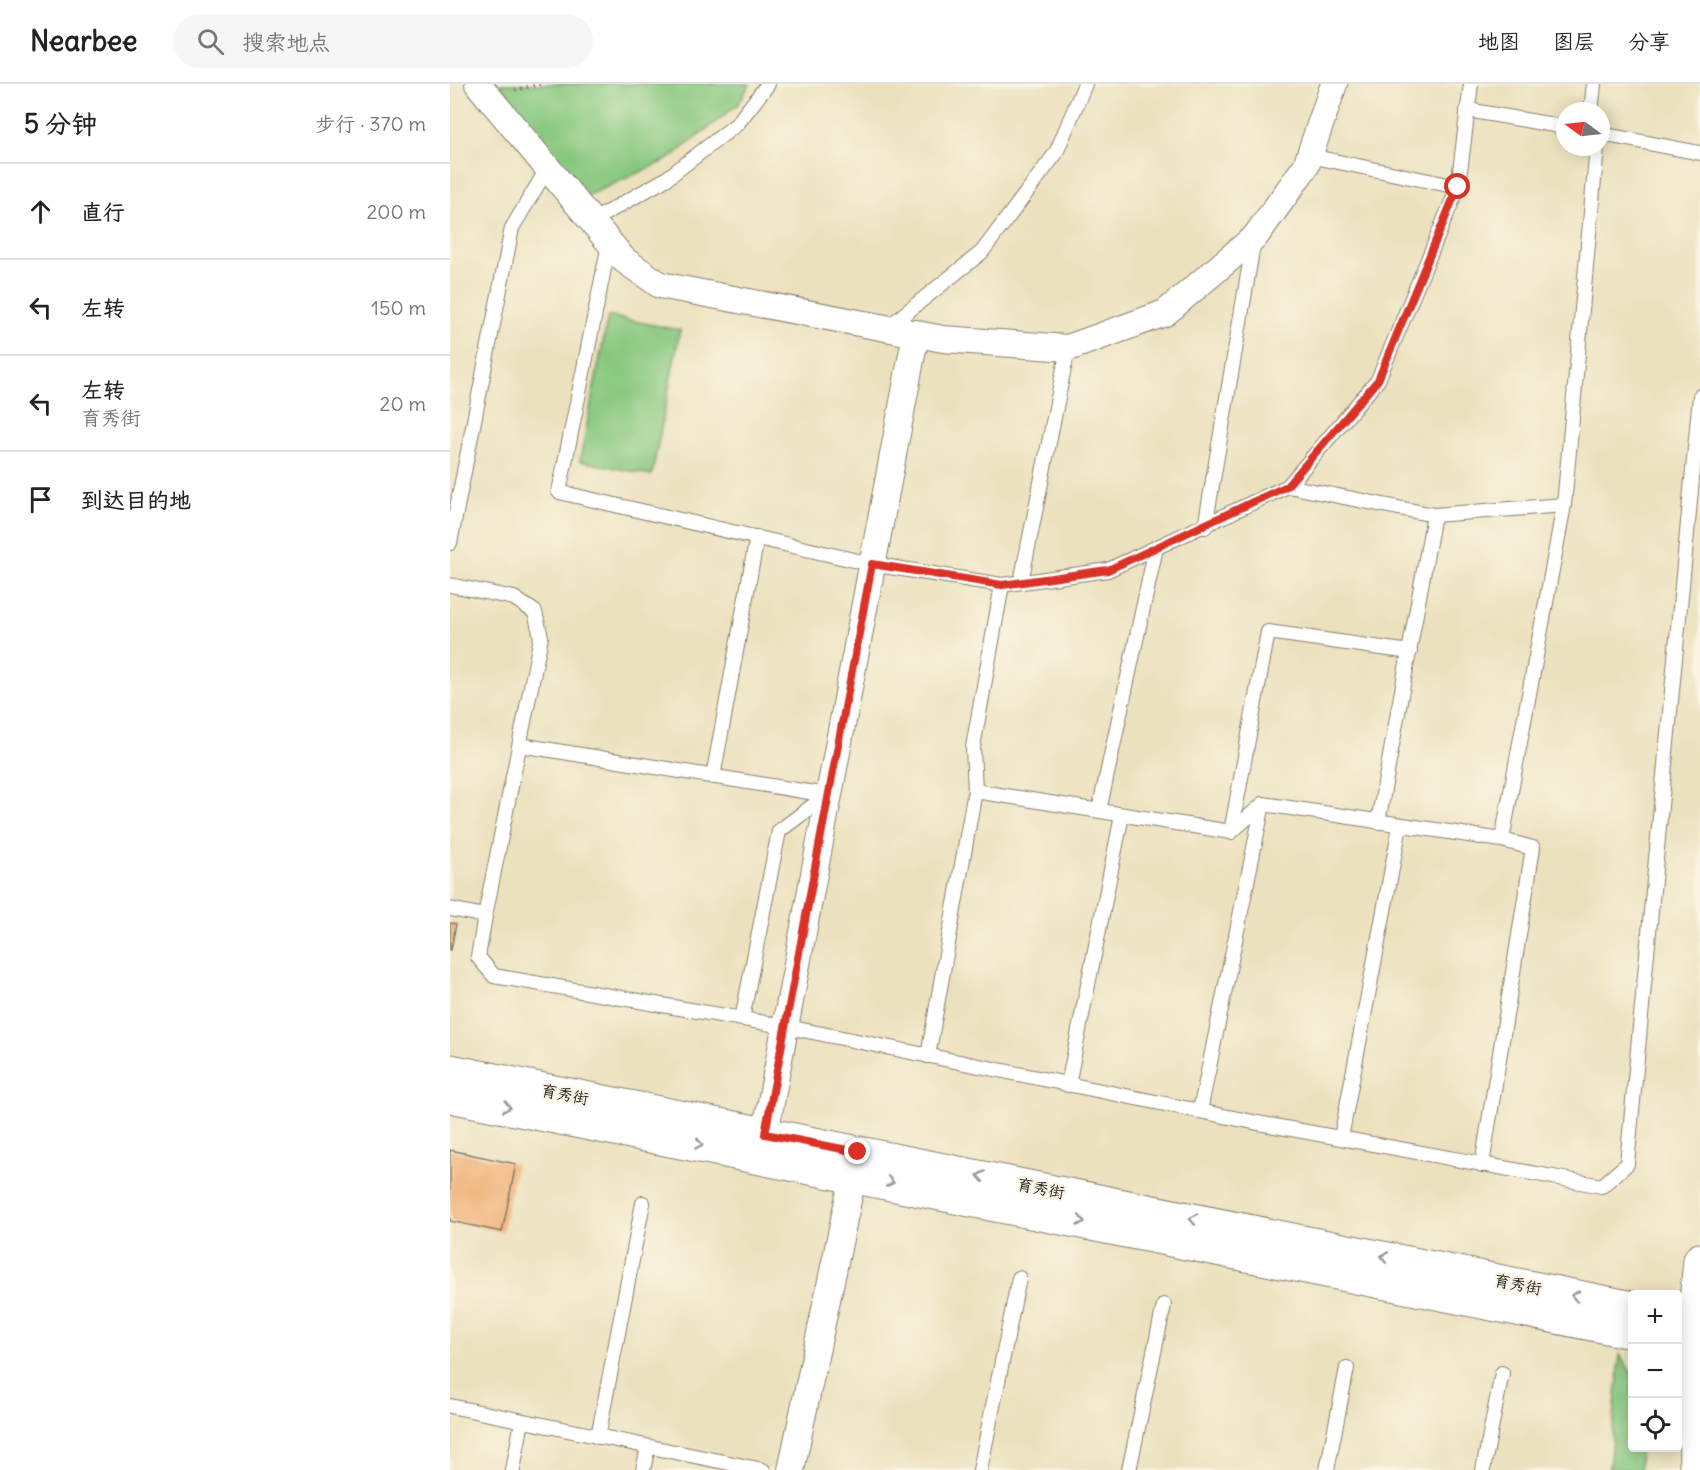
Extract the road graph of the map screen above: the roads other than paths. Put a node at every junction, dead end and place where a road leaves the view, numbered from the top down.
1 (478, 84) edge
2 (768, 84) edge
3 (1085, 84) edge
4 (1334, 84) edge
5 (1471, 84) edge
6 (1594, 84) edge
7 (1592, 102) edge
8 (1467, 110) junction
9 (1556, 125) edge
10 (1610, 136) edge
11 (1700, 153) edge
12 (1310, 156) junction
13 (1596, 156) edge
14 (547, 169) junction
15 (1458, 187) junction
16 (590, 222) junction
17 (1255, 237) junction
18 (609, 244) junction
19 (887, 328) junction
20 (915, 333) junction
21 (1068, 348) junction
22 (1700, 396) edge
23 (1287, 486) junction
24 (1564, 505) junction
25 (1434, 515) junction
26 (1205, 527) junction
27 (757, 537) junction
28 (450, 543) edge
29 (1156, 548) junction
30 (872, 564) junction
31 (1021, 582) junction
32 (450, 585) edge
33 (1002, 585) junction
34 (1410, 652) junction
35 (520, 745) junction
36 (713, 777) junction
37 (975, 791) junction
38 (827, 795) junction
39 (1263, 804) junction
40 (1099, 811) junction
41 (1122, 814) junction
42 (1378, 822) junction
43 (1400, 826) junction
44 (1231, 832) junction
45 (1502, 840) junction
46 (450, 909) edge
47 (485, 916) junction
48 (742, 1019) junction
49 (783, 1026) junction
50 (928, 1056) junction
51 (450, 1071) edge
52 (1068, 1085) junction
53 (450, 1096) edge
54 (1200, 1111) junction
55 (765, 1134) junction
56 (1341, 1138) junction
57 (856, 1163) junction
58 (1482, 1165) junction
59 (644, 1203) dead end
60 (1700, 1260) edge
61 (1019, 1278) dead end
62 (1164, 1305) dead end
63 (1628, 1307) edge
64 (1628, 1331) edge
65 (1691, 1331) edge
66 (1347, 1368) dead end
67 (1502, 1374) dead end
68 (450, 1406) edge
69 (522, 1421) junction
70 (598, 1437) junction
71 (648, 1448) junction
72 (513, 1470) edge
73 (643, 1470) edge
74 (763, 1470) edge
75 (791, 1470) edge
76 (980, 1470) edge
77 (1129, 1470) edge
78 (1327, 1470) edge
79 (1483, 1470) edge
80 (1696, 1470) edge

1 - 14 street
2 - 16 lane
3 - 19 lane
4 - 12 street
5 - 8 lane
6 - 7 lane
8 - 9 lane
8 - 15 lane
10 - 11 lane
12 - 15 lane
12 - 17 street
13 - 24 lane
14 - 16 street
14 - 28 lane
15 - 23 lane
16 - 18 street
17 - 21 street
17 - 26 lane
18 - 19 street
18 - 27 lane
19 - 20 street
20 - 21 street
20 - 30 street
21 - 31 lane
22 - 58 lane
23 - 25 lane
23 - 26 lane
24 - 25 lane
24 - 45 lane
25 - 34 lane
26 - 29 lane
27 - 30 lane
27 - 36 lane
29 - 31 lane
29 - 40 lane
30 - 33 lane
30 - 38 street
31 - 33 lane
32 - 35 lane
33 - 37 lane
34 - 42 lane
34 - 44 lane
35 - 36 lane
35 - 47 lane
36 - 38 lane
37 - 40 lane
37 - 50 lane
38 - 48 lane
38 - 49 street
39 - 42 lane
39 - 44 lane
39 - 54 lane
40 - 41 lane
41 - 44 lane
41 - 52 lane
42 - 43 lane
43 - 45 lane
43 - 56 lane
45 - 58 lane
46 - 47 lane
47 - 48 lane
48 - 49 lane
49 - 50 lane
49 - 55 street
50 - 52 lane
51 - 55 street, 育秀街
52 - 54 lane
53 -> 57 street, 育秀街
54 - 56 lane
55 - 57 street, 育秀街
56 - 58 lane
63 -> 57 street, 育秀街
57 -> 64 street, 育秀街
57 - 75 street
59 - 70 lane
60 - 65 street
61 - 76 lane
62 - 77 lane
65 - 80 street
66 - 78 lane
67 - 79 lane
68 - 69 lane
69 - 70 lane
69 - 72 lane
70 - 71 lane
71 - 73 lane
71 - 74 lane

